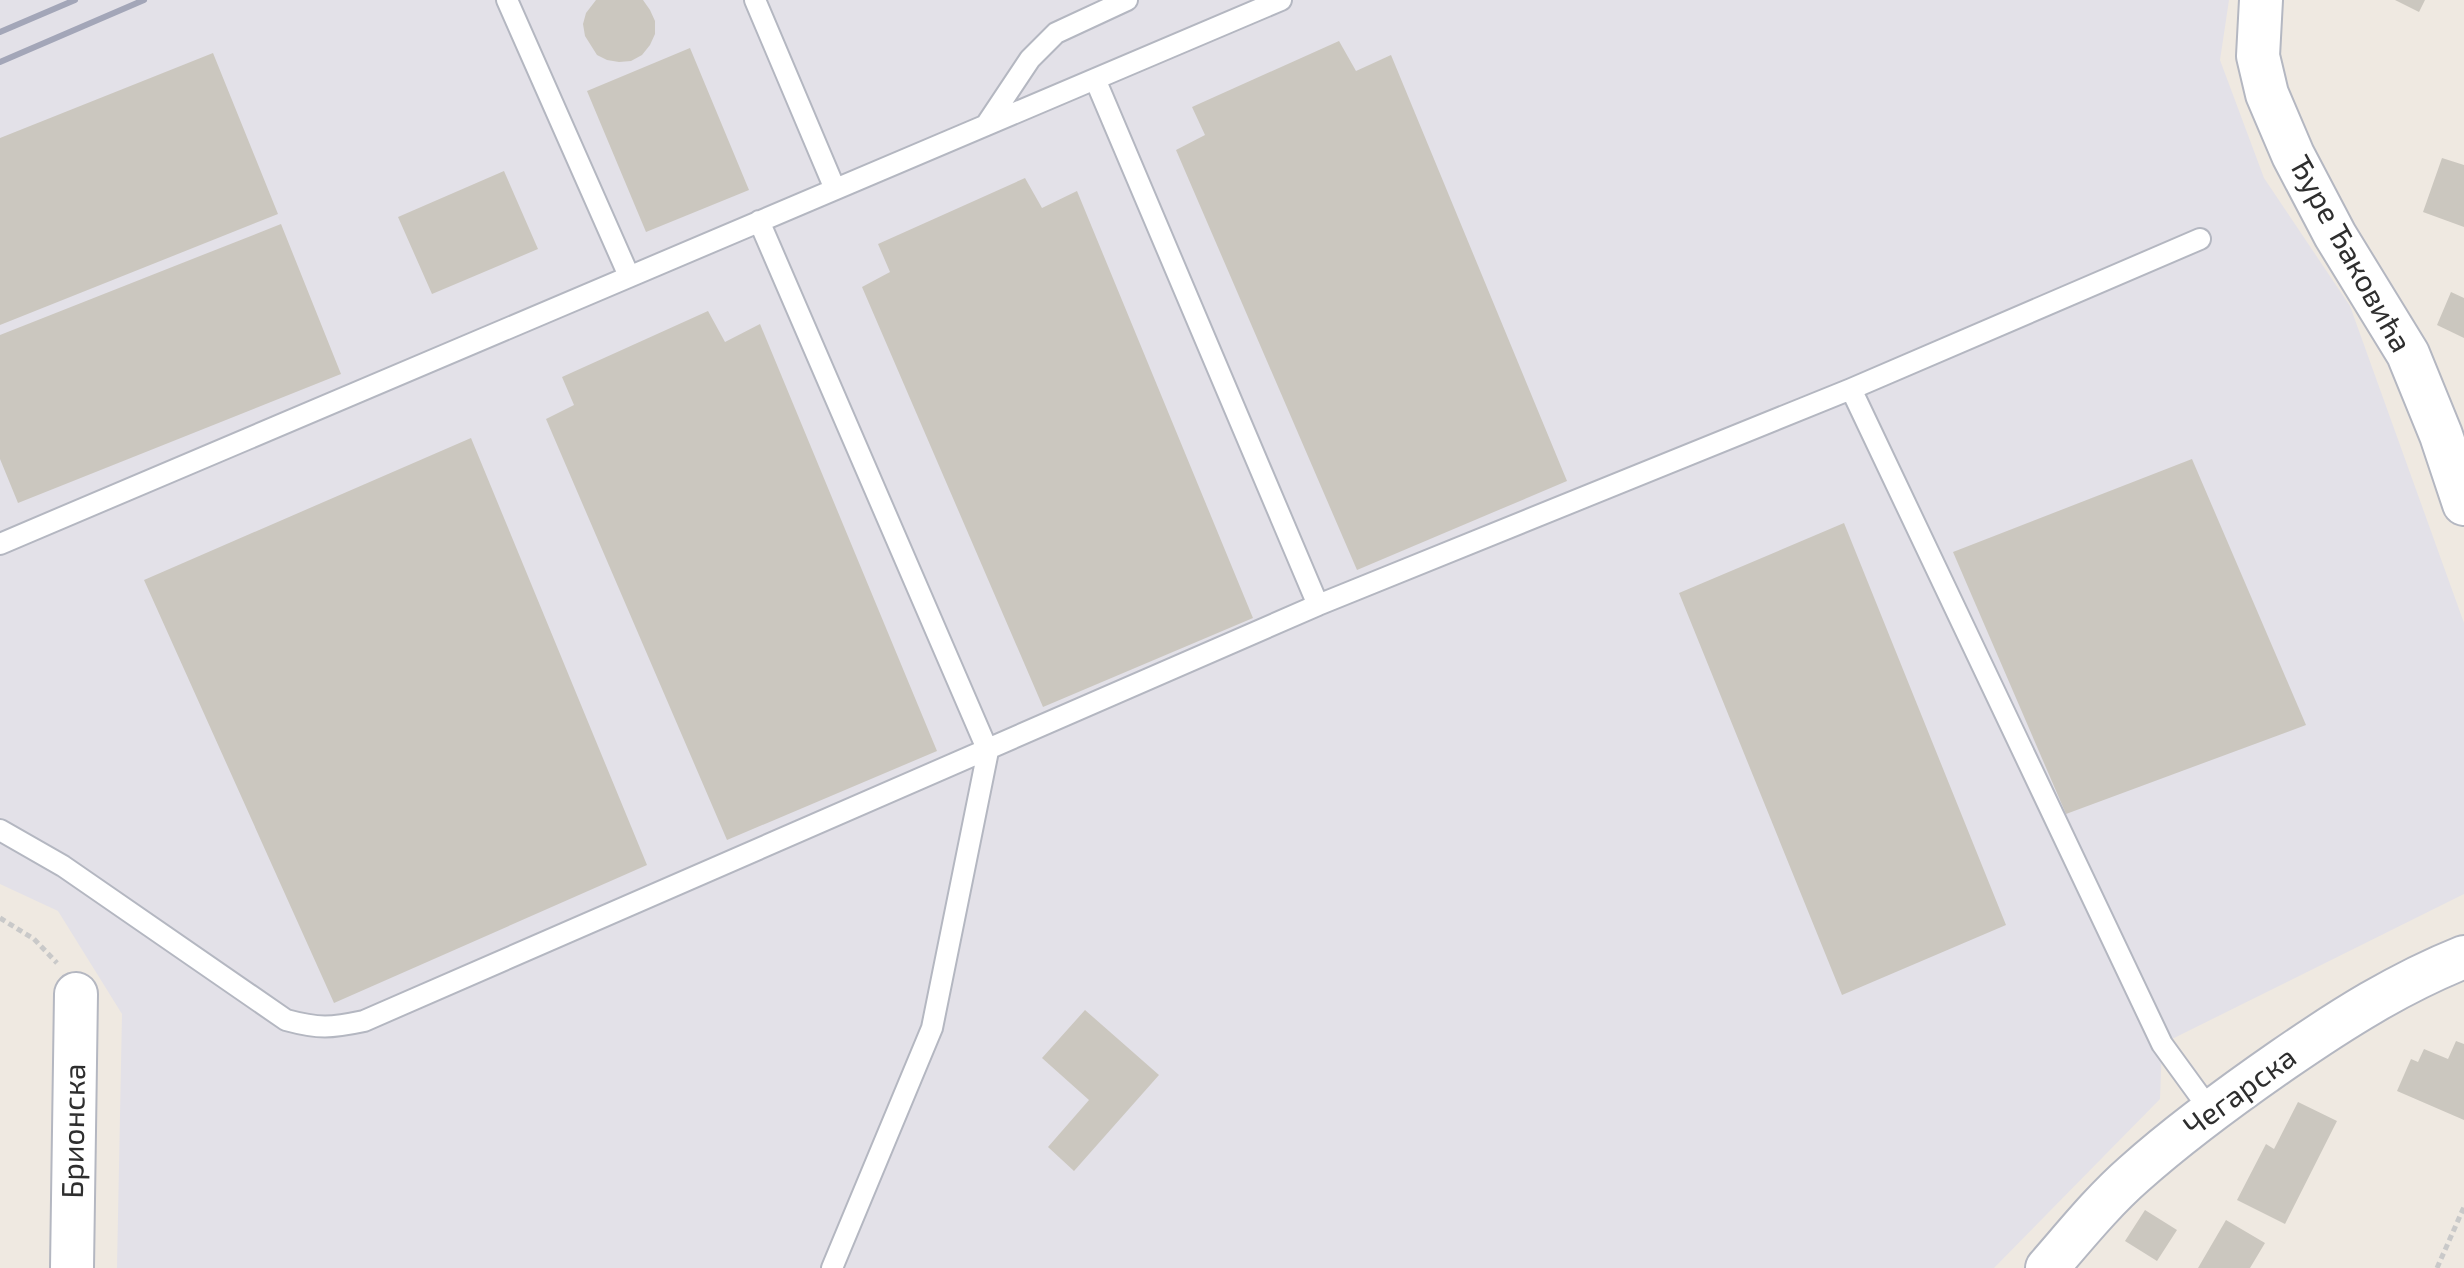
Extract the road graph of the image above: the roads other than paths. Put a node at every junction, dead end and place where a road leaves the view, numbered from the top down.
1 (507, 0) edge
2 (755, 0) edge
3 (1127, 0) edge
4 (1281, 0) edge
5 (2261, 0) edge
6 (1095, 79) junction
7 (986, 125) junction
8 (835, 189) junction
9 (759, 221) junction
10 (2200, 239) dead end
11 (629, 276) junction
12 (1851, 389) junction
13 (2464, 504) edge
14 (0, 544) edge
15 (1318, 605) junction
16 (988, 751) junction
17 (0, 830) edge
18 (2464, 957) edge
19 (76, 994) road end
20 (2210, 1110) junction
21 (72, 1268) edge
22 (832, 1268) edge
23 (2047, 1268) edge

1 - 11 lane
2 - 8 lane
3 - 7 lane
4 - 6 lane
5 - 13 street, Ђуре Ђаковића
6 - 7 lane
6 - 15 lane
7 - 8 lane
8 - 9 lane
9 - 11 lane
9 - 16 lane
10 - 12 lane
11 - 14 lane
12 - 15 lane
12 - 20 lane
15 - 16 lane
16 - 17 lane
16 - 22 lane
18 - 20 street, Чегарска
19 - 21 street, Брионска
20 - 23 street, Чегарска

